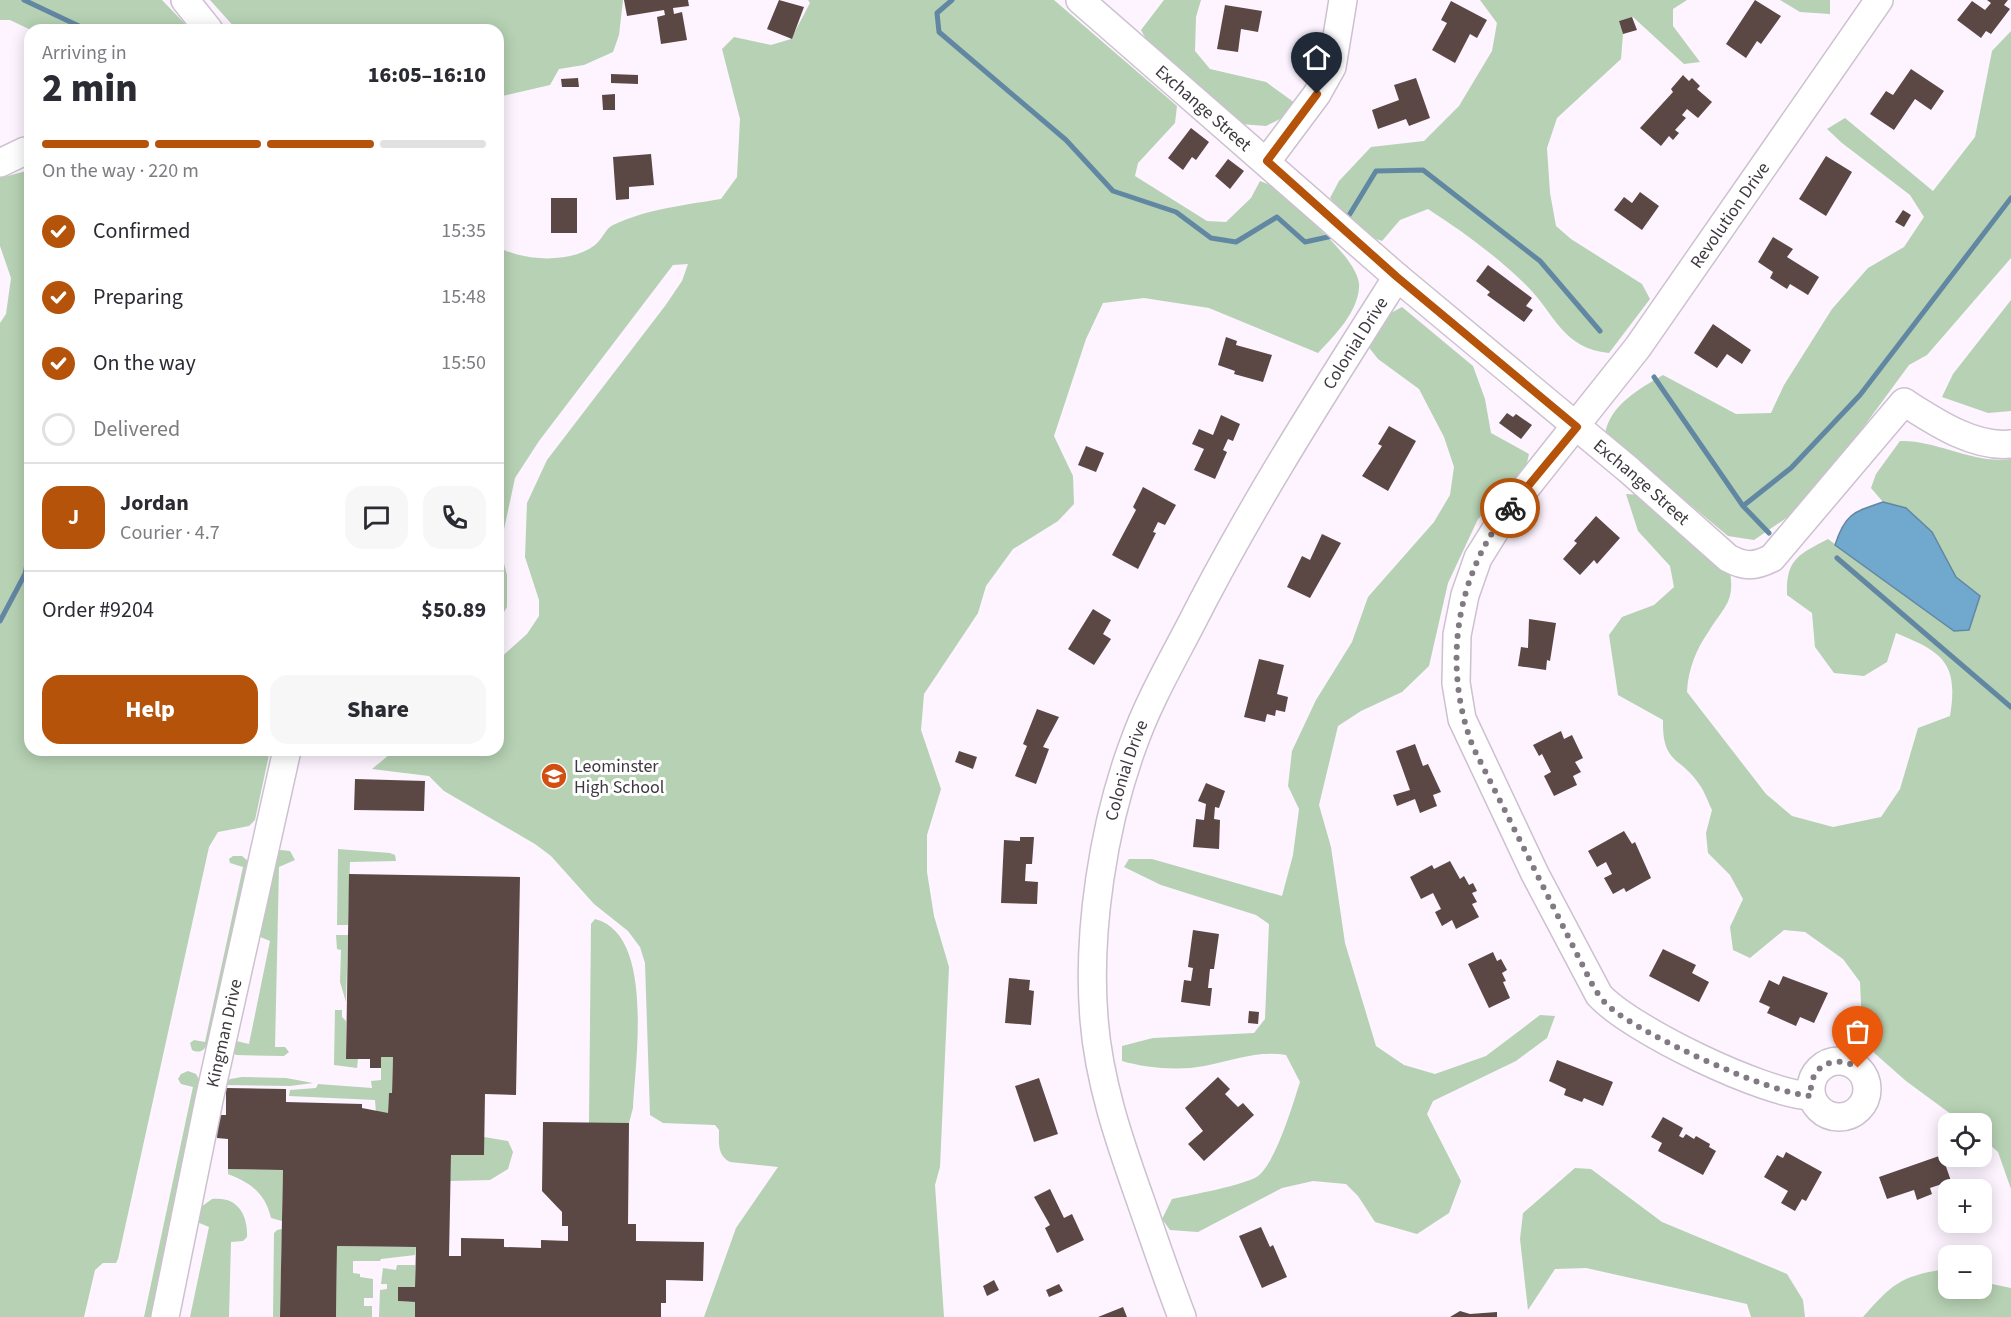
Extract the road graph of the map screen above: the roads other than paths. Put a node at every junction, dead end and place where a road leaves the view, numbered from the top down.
1 (185, 0) edge
2 (1080, 0) edge
3 (1343, 0) edge
4 (1879, 0) edge
5 (204, 24) edge
6 (24, 151) dead end
7 (1267, 161) junction
8 (0, 163) edge
9 (1397, 277) junction
10 (1577, 427) junction
11 (2011, 444) edge
12 (286, 756) edge
13 (1811, 1096) dead end
14 (165, 1317) edge
15 (1182, 1317) edge

1 - 5 street
2 - 7 street, Exchange Street
3 - 7 street
4 - 10 street, Revolution Drive
6 - 8 street
7 - 9 street, Exchange Street
9 - 10 street, Exchange Street
9 - 15 street, Colonial Drive
10 - 11 street, Exchange Street
10 - 13 street, Revolution Drive
12 - 14 street, Kingman Drive

